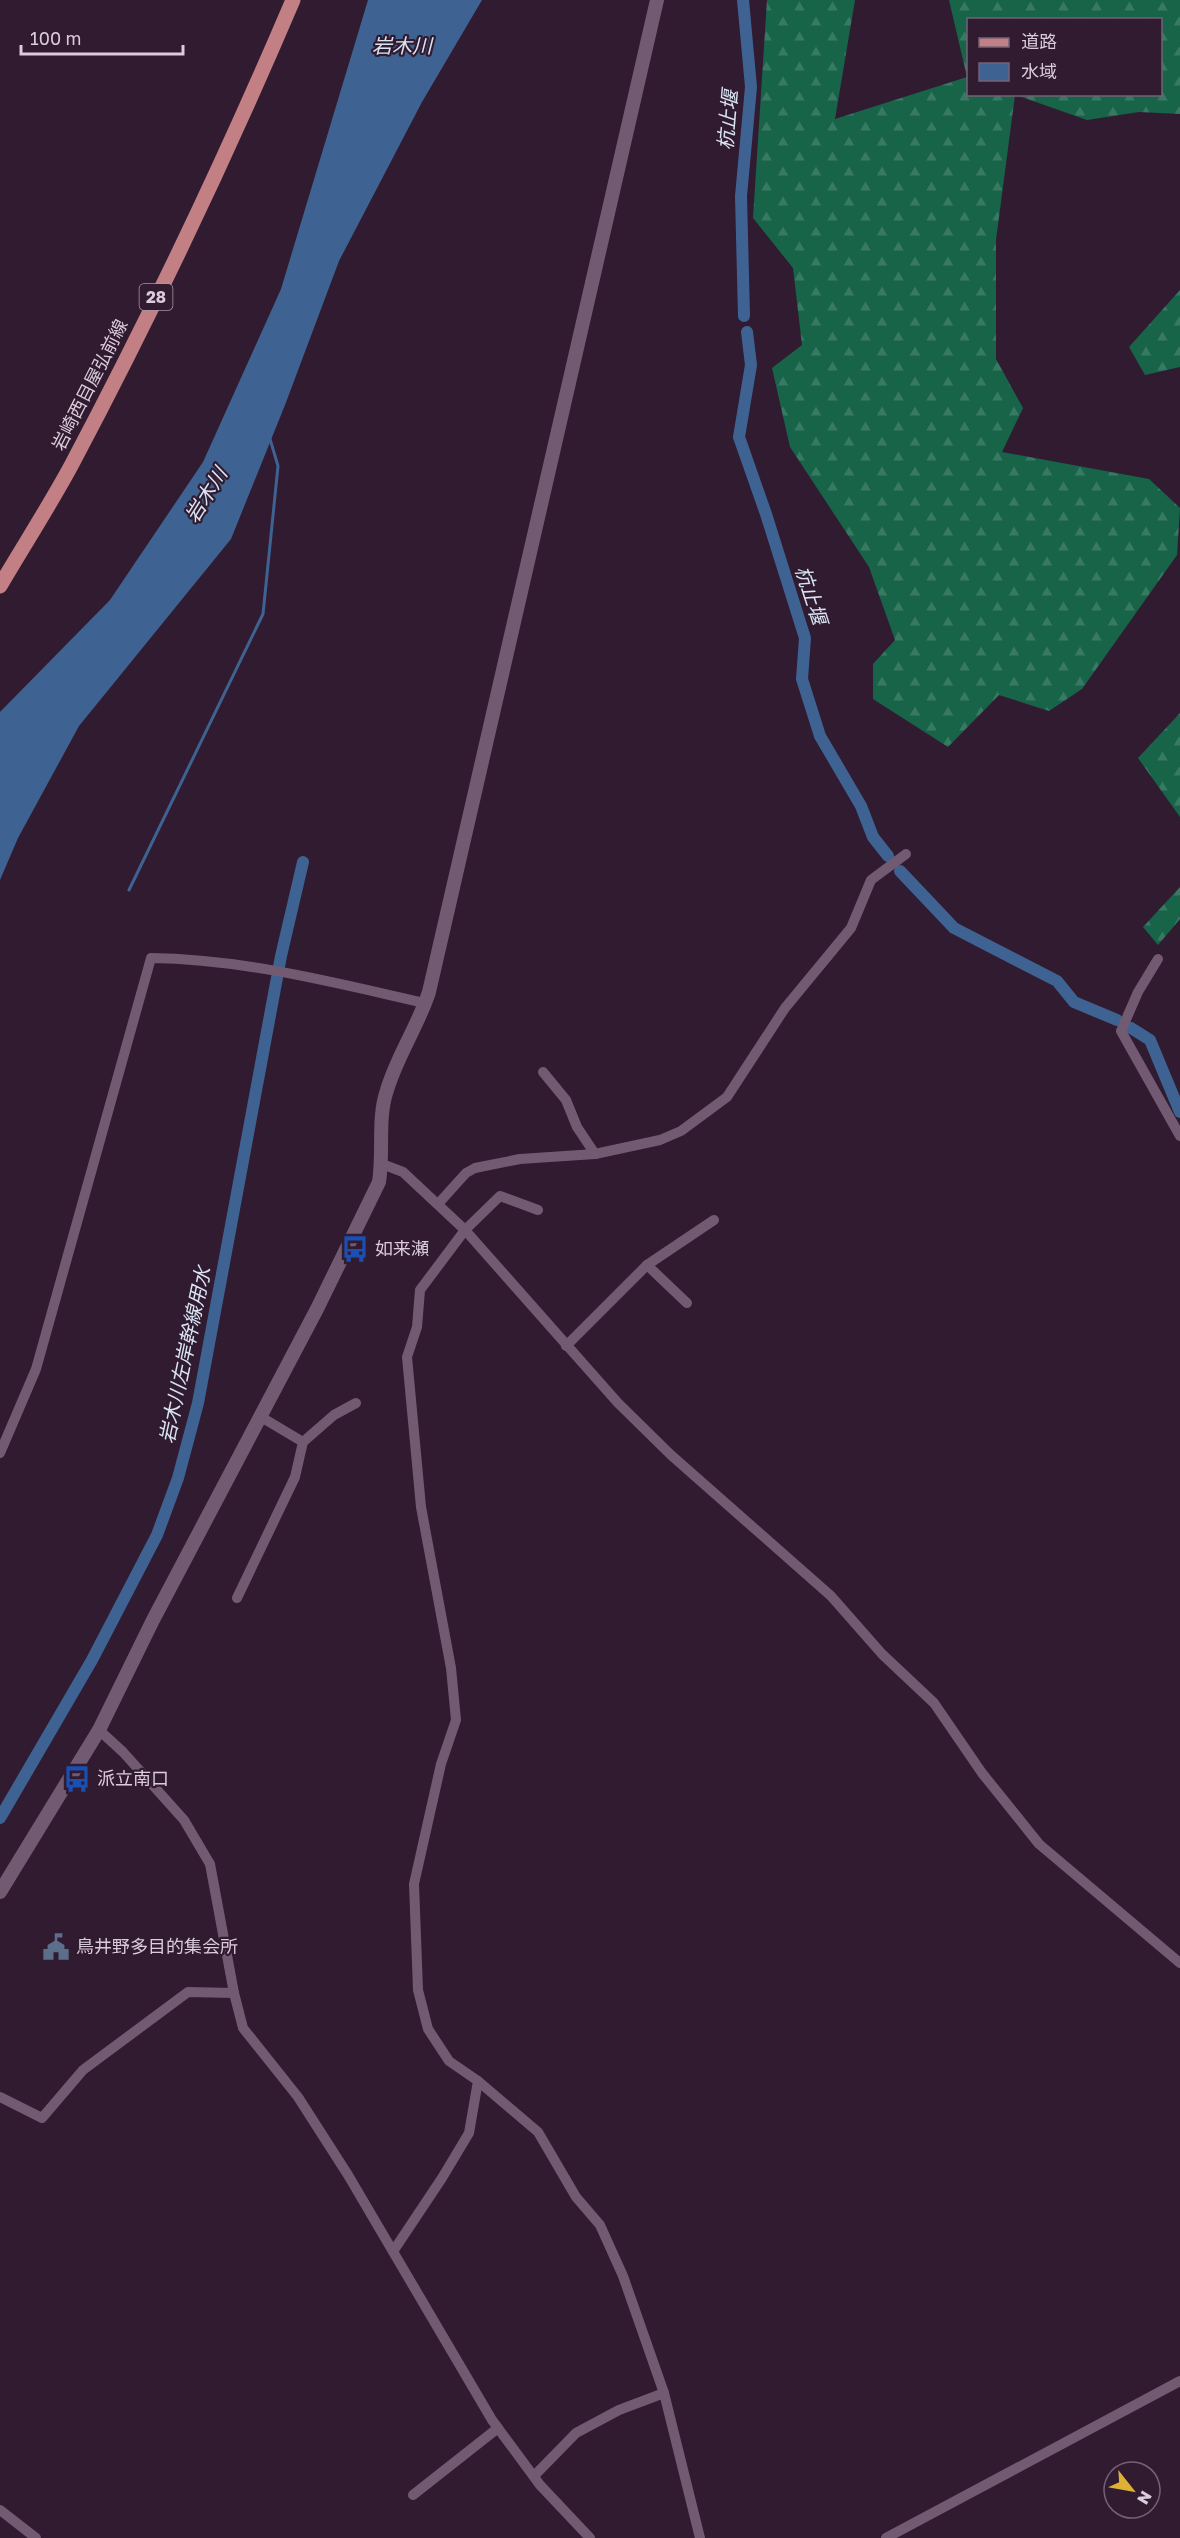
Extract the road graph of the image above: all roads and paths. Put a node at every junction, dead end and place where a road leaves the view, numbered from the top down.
1 (293, 0) edge
2 (657, 0) edge
3 (0, 585) edge
4 (906, 854) dead end
5 (1158, 959) dead end
6 (425, 1003) junction
7 (543, 1072) dead end
8 (1180, 1136) edge
9 (595, 1154) junction
10 (382, 1164) junction
11 (438, 1204) junction
12 (538, 1210) dead end
13 (714, 1220) dead end
14 (465, 1230) junction
15 (647, 1265) junction
16 (687, 1302) dead end
17 (566, 1346) junction
18 (356, 1403) dead end
19 (261, 1417) junction
20 (303, 1442) junction
21 (0, 1453) edge
22 (237, 1598) dead end
23 (99, 1730) junction
24 (0, 1892) edge
25 (1180, 1963) edge
26 (234, 1993) junction
27 (478, 2081) junction
28 (0, 2097) edge
29 (394, 2250) junction
30 (1180, 2381) edge
31 (664, 2393) junction
32 (498, 2428) junction
33 (534, 2476) junction
34 (413, 2495) dead end
35 (0, 2510) edge
36 (36, 2538) edge
37 (590, 2538) edge
38 (700, 2538) edge
39 (886, 2538) edge

1 - 3 main road, 岩崎西目屋弘前線 / 28
2 - 6 street
4 - 9 street
5 - 8 street
6 - 10 street
6 - 21 street
7 - 9 street
9 - 11 street
10 - 11 street
10 - 19 street
11 - 14 street
12 - 14 street
13 - 15 street
14 - 17 street
14 - 27 street
15 - 16 street
15 - 17 street
17 - 25 street
18 - 20 street
19 - 20 street
19 - 23 street
20 - 22 street
23 - 24 street
23 - 26 street
26 - 28 street
26 - 29 street
27 - 29 street
27 - 31 street
29 - 32 street
30 - 39 street
31 - 33 street
31 - 38 street
32 - 33 street
32 - 34 street
33 - 37 street
35 - 36 street

